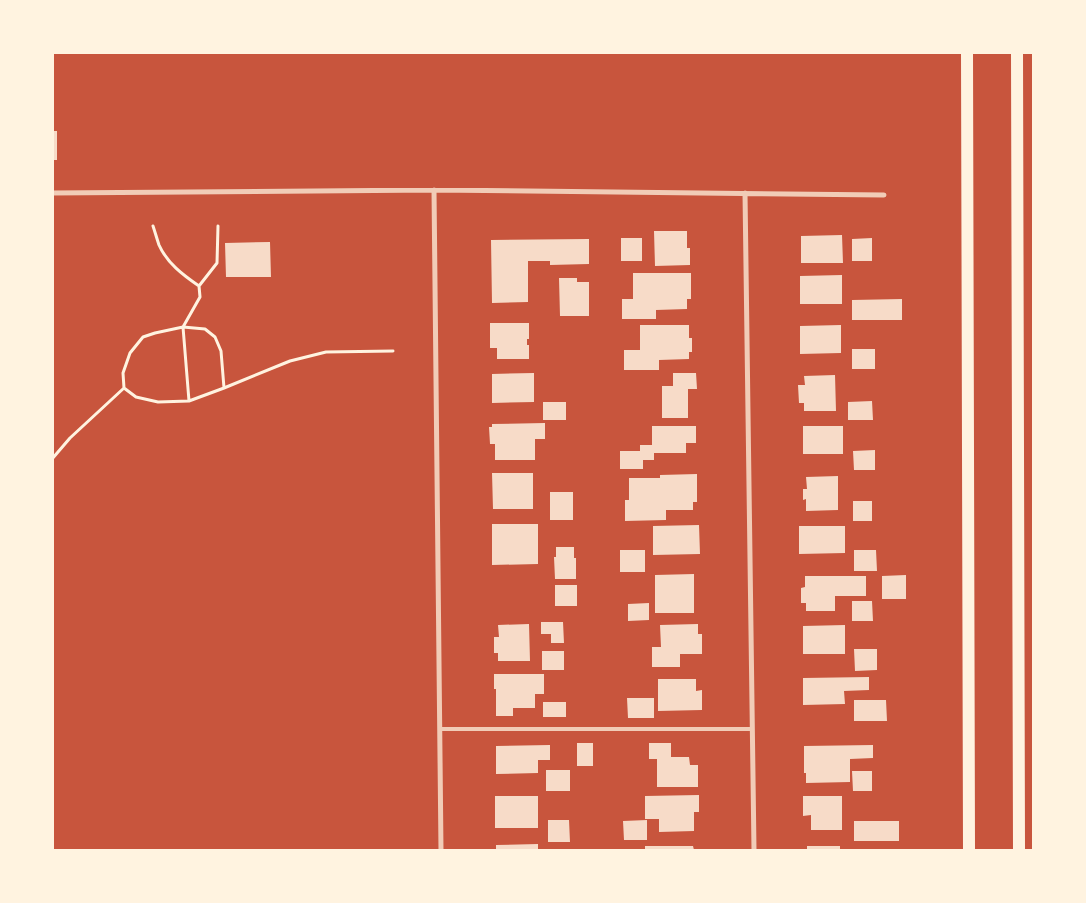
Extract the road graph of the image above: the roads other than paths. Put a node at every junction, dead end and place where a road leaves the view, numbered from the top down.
1 (967, 52) edge
2 (1016, 52) edge
3 (434, 190) junction
4 (52, 193) edge
5 (745, 193) junction
6 (884, 195) dead end
7 (440, 729) junction
8 (752, 729) junction
9 (441, 850) edge
10 (754, 850) edge
11 (969, 850) edge
12 (1019, 850) edge

1 - 11 main road
2 - 12 main road
3 - 4 street
3 - 5 street
3 - 7 street
5 - 6 street
5 - 8 street
7 - 8 lane
7 - 9 street
8 - 10 street

